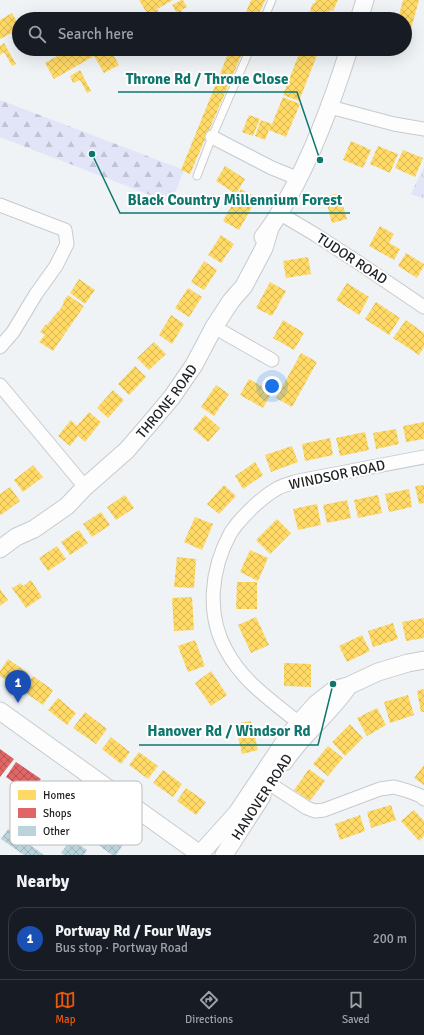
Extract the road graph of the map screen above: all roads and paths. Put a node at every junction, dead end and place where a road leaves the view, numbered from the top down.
1 (272, 0) edge
2 (365, 0) edge
3 (267, 12) edge
4 (361, 12) edge
5 (247, 56) edge
6 (347, 56) edge
7 (330, 107) junction
8 (424, 129) edge
9 (212, 137) junction
10 (197, 176) dead end
11 (299, 179) junction
12 (0, 206) edge
13 (279, 214) junction
14 (424, 307) edge
15 (214, 328) junction
16 (0, 347) edge
17 (272, 360) dead end
18 (0, 385) edge
19 (424, 458) edge
20 (85, 487) junction
21 (0, 549) edge
22 (424, 660) edge
23 (0, 711) edge
24 (304, 727) junction
25 (98, 781) edge
26 (265, 781) junction
27 (424, 799) edge
28 (142, 813) edge
29 (200, 854) edge
30 (224, 855) edge

1 - 3 lane
2 - 4 street
5 - 9 lane
6 - 7 street, THRONE ROAD
7 - 8 street
7 - 11 street, THRONE ROAD
9 - 10 lane
9 - 11 street
11 - 13 street, THRONE ROAD
12 - 16 street
13 - 14 street, TUDOR ROAD
13 - 15 street, THRONE ROAD
15 - 17 street
15 - 20 street, THRONE ROAD
18 - 20 street
19 - 24 street, WINDSOR ROAD
20 - 21 street, THRONE ROAD
22 - 24 street, HANOVER ROAD
23 - 25 street
24 - 26 street, HANOVER ROAD
26 - 27 street
26 - 29 street, HANOVER ROAD
26 - 30 street, HANOVER ROAD
28 - 29 street

